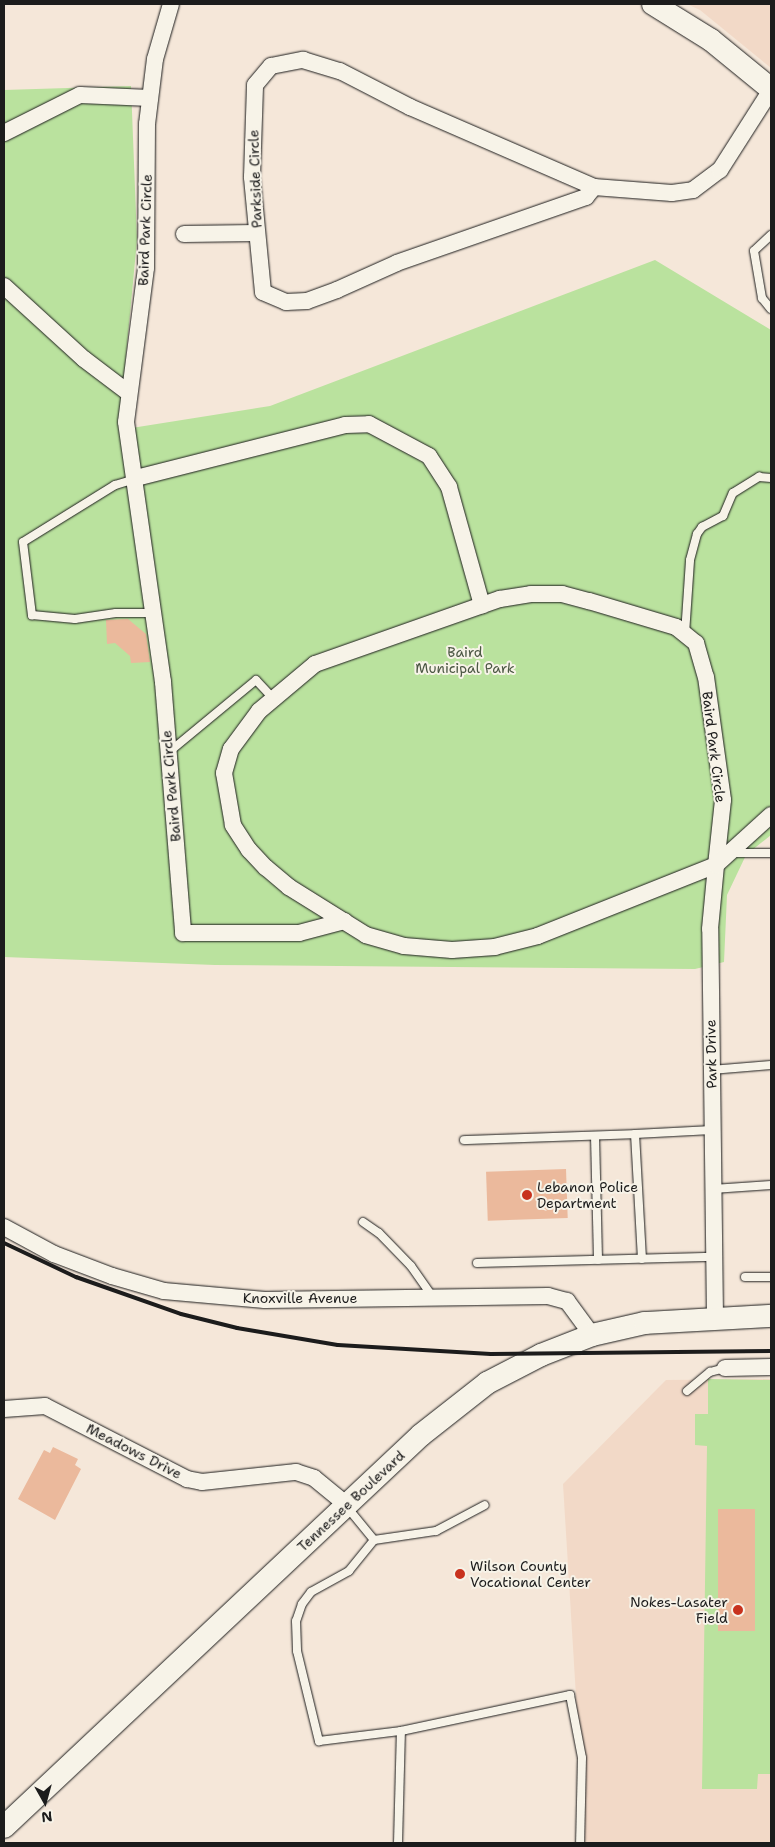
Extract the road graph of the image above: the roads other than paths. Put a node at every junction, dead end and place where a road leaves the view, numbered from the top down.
1 (171, 4) edge
2 (653, 4) edge
3 (771, 90) edge
4 (150, 98) junction
5 (4, 132) edge
6 (594, 187) junction
7 (256, 233) junction
8 (184, 234) dead end
9 (771, 235) edge
10 (4, 286) edge
11 (771, 309) edge
12 (129, 392) junction
13 (136, 478) junction
14 (771, 478) edge
15 (482, 605) junction
16 (154, 613) junction
17 (685, 634) junction
18 (274, 698) junction
19 (167, 754) junction
20 (771, 815) edge
21 (729, 853) junction
22 (771, 853) edge
23 (716, 865) junction
24 (344, 921) junction
25 (771, 1065) edge
26 (712, 1070) junction
27 (712, 1130) junction
28 (635, 1134) junction
29 (595, 1136) junction
30 (464, 1140) dead end
31 (771, 1185) edge
32 (713, 1189) junction
33 (363, 1222) dead end
34 (4, 1227) edge
35 (714, 1257) junction
36 (642, 1259) junction
37 (598, 1260) junction
38 (477, 1263) dead end
39 (771, 1277) edge
40 (745, 1278) dead end
41 (432, 1296) junction
42 (771, 1316) edge
43 (715, 1317) junction
44 (592, 1335) junction
45 (726, 1368) joint
46 (771, 1368) edge
47 (688, 1391) dead end
48 (4, 1409) edge
49 (485, 1505) dead end
50 (346, 1506) junction
51 (374, 1540) junction
52 (401, 1731) junction
53 (4, 1827) edge
54 (398, 1843) edge
55 (580, 1843) edge

1 - 4 street, Baird Park Circle
2 - 3 street
3 - 6 street, Parkside Circle
4 - 5 street
4 - 12 street, Baird Park Circle
6 - 7 street, Parkside Circle
6 - 7 street, Parkside Circle
7 - 8 street
9 - 11 lane
10 - 12 street
12 - 13 street, Baird Park Circle
13 - 15 street
13 - 16 street, Baird Park Circle
13 - 16 lane
14 - 17 lane
15 - 17 street, Baird Park Circle
15 - 18 street, Baird Park Circle
16 - 19 street, Baird Park Circle
17 - 23 street, Baird Park Circle
18 - 19 lane
18 - 24 street, Baird Park Circle
19 - 24 street, Baird Park Circle
20 - 21 street
21 - 22 lane
21 - 23 street
23 - 24 street, Baird Park Circle
23 - 26 street, Park Drive
25 - 26 lane
26 - 27 street, Park Drive
27 - 28 lane
27 - 32 street, Park Drive
28 - 29 lane
28 - 36 lane
29 - 30 lane
29 - 37 lane
31 - 32 lane
32 - 35 street, Park Drive
33 - 41 lane
34 - 41 street, Knoxville Avenue
35 - 36 lane
35 - 43 street, Park Drive
36 - 37 lane
37 - 38 lane
39 - 40 lane
41 - 44 street, Knoxville Avenue
42 - 43 street, Tennessee Boulevard
43 - 44 street, Tennessee Boulevard
44 - 50 street, Tennessee Boulevard
45 - 46 street
45 - 47 lane
48 - 50 street, Meadows Drive
49 - 51 lane
50 - 51 lane
50 - 53 street, Tennessee Boulevard
51 - 52 lane
52 - 54 lane
52 - 55 lane

